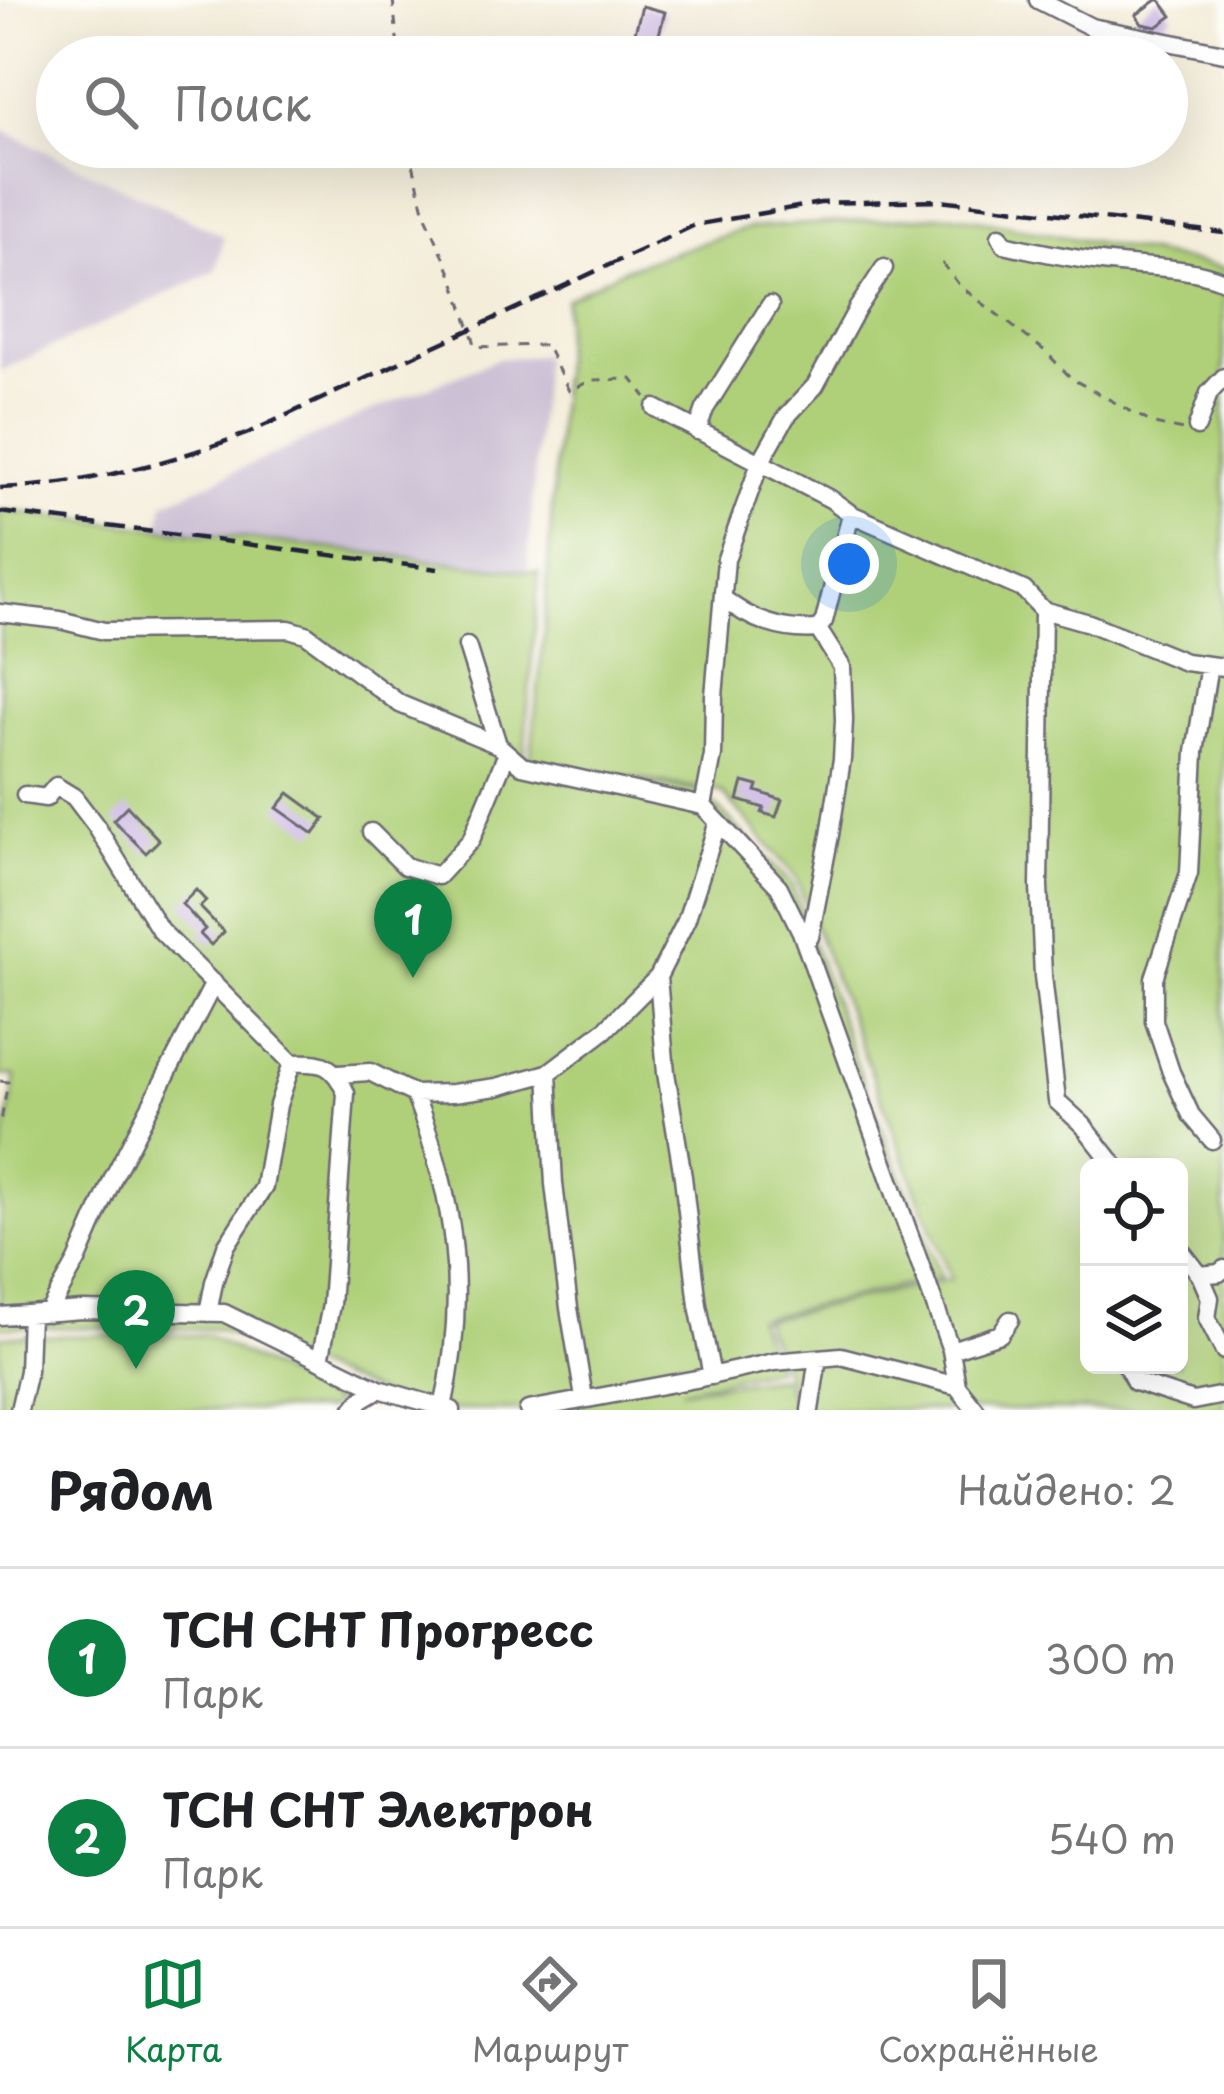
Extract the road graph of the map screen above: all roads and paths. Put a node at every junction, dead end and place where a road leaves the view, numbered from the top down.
1 (393, 0) edge
2 (1038, 0) edge
3 (396, 36) edge
4 (1137, 36) edge
5 (1188, 46) edge
6 (1224, 53) edge
7 (414, 168) edge
8 (1000, 236) dead end
9 (943, 263) dead end
10 (884, 268) dead end
11 (1224, 281) edge
12 (770, 305) dead end
13 (1224, 377) edge
14 (655, 408) joint
15 (1197, 427) joint
16 (697, 431) junction
17 (760, 464) junction
18 (851, 514) junction
19 (723, 598) junction
20 (1043, 610) junction
21 (0, 613) edge
22 (818, 629) junction
23 (467, 646) dead end
24 (1216, 666) edge
25 (503, 749) junction
26 (26, 795) dead end
27 (703, 806) junction
28 (718, 822) junction
29 (370, 832) dead end
30 (804, 941) junction
31 (658, 977) junction
32 (214, 983) junction
33 (292, 1063) junction
34 (548, 1072) junction
35 (338, 1074) junction
36 (0, 1081) edge
37 (414, 1094) junction
38 (0, 1127) edge
39 (1212, 1139) dead end
40 (1109, 1158) edge
41 (1188, 1261) edge
42 (1224, 1269) edge
43 (1201, 1278) junction
44 (1224, 1280) edge
45 (208, 1312) junction
46 (39, 1313) junction
47 (0, 1316) edge
48 (1010, 1320) dead end
49 (1217, 1324) edge
50 (951, 1350) junction
51 (1224, 1351) edge
52 (818, 1358) junction
53 (320, 1360) junction
54 (1131, 1374) edge
55 (712, 1376) junction
56 (957, 1386) junction
57 (379, 1389) junction
58 (1224, 1395) edge
59 (584, 1398) junction
60 (447, 1409) edge
61 (19, 1410) edge
62 (353, 1410) edge
63 (528, 1410) edge
64 (811, 1410) edge
65 (976, 1410) edge

1 - 3 path
2 - 4 street
5 - 6 street
7 - 14 path
8 - 11 street
9 - 15 path
10 - 17 street
12 - 16 street
13 - 15 street
14 - 16 street
16 - 17 street
17 - 18 street
17 - 19 street
18 - 20 street
18 - 22 street
19 - 22 street
19 - 27 street
20 - 24 street
20 - 40 street
21 - 25 street
22 - 30 street
23 - 25 street
24 - 39 street
25 - 27 street
25 - 29 street
26 - 32 street
27 - 28 street
28 - 30 street
28 - 31 street
30 - 50 street
31 - 34 street
31 - 55 street
32 - 33 street
32 - 46 street
33 - 35 street
33 - 45 street
34 - 37 street
34 - 59 street
35 - 37 street
35 - 53 street
36 - 38 path
37 - 60 street
41 - 43 street
42 - 43 street
43 - 44 street
43 - 49 street
45 - 46 street
45 - 53 street
46 - 47 street
46 - 61 street
48 - 50 street
49 - 51 street
50 - 56 street
52 - 55 street
52 - 56 street
52 - 64 street
53 - 57 street
54 - 58 street
55 - 59 street
56 - 65 street
57 - 60 street
57 - 62 street
59 - 63 street

